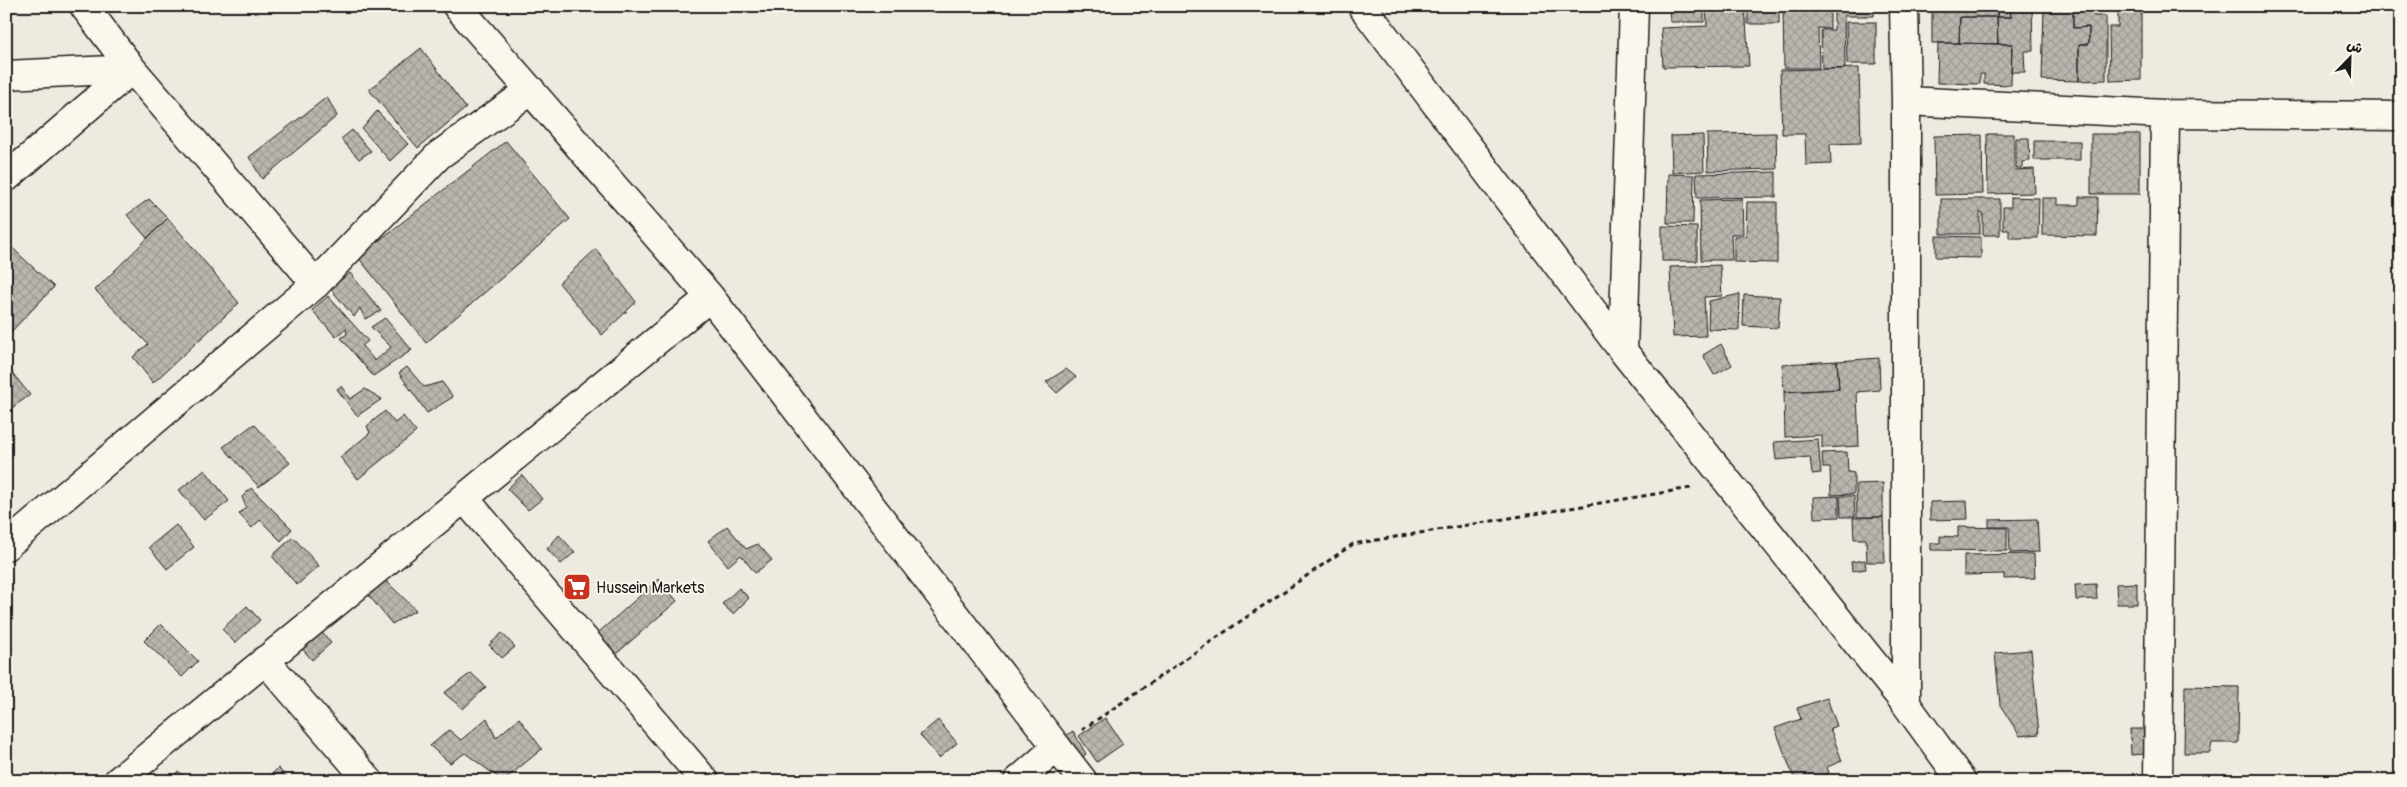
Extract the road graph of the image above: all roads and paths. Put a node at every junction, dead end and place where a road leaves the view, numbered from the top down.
1 (84, 6) edge
2 (457, 6) edge
3 (1362, 6) edge
4 (1634, 6) edge
5 (1904, 6) edge
6 (132, 69) junction
7 (6, 75) edge
8 (530, 90) junction
9 (1906, 102) junction
10 (2165, 114) junction
11 (2401, 116) edge
12 (6, 178) edge
13 (316, 284) junction
14 (710, 297) junction
15 (1623, 351) junction
16 (1729, 482) junction
17 (464, 498) junction
18 (6, 546) edge
19 (265, 660) junction
20 (1906, 704) junction
21 (1057, 747) junction
22 (118, 781) edge
23 (368, 781) edge
24 (705, 781) edge
25 (1018, 781) edge
26 (1083, 781) edge
27 (1962, 781) edge
28 (2158, 781) edge

1 - 6 street
2 - 8 street
3 - 15 street
4 - 15 street
5 - 9 street
6 - 7 street
6 - 12 street
6 - 13 street
8 - 13 street
8 - 14 street
9 - 10 street
9 - 20 street
10 - 11 street
10 - 28 street
13 - 18 street
14 - 17 street
14 - 21 street
15 - 16 street
16 - 20 street
16 - 21 path
17 - 19 street
17 - 24 street
19 - 22 street
19 - 23 street
20 - 27 street
21 - 25 street
21 - 26 street

